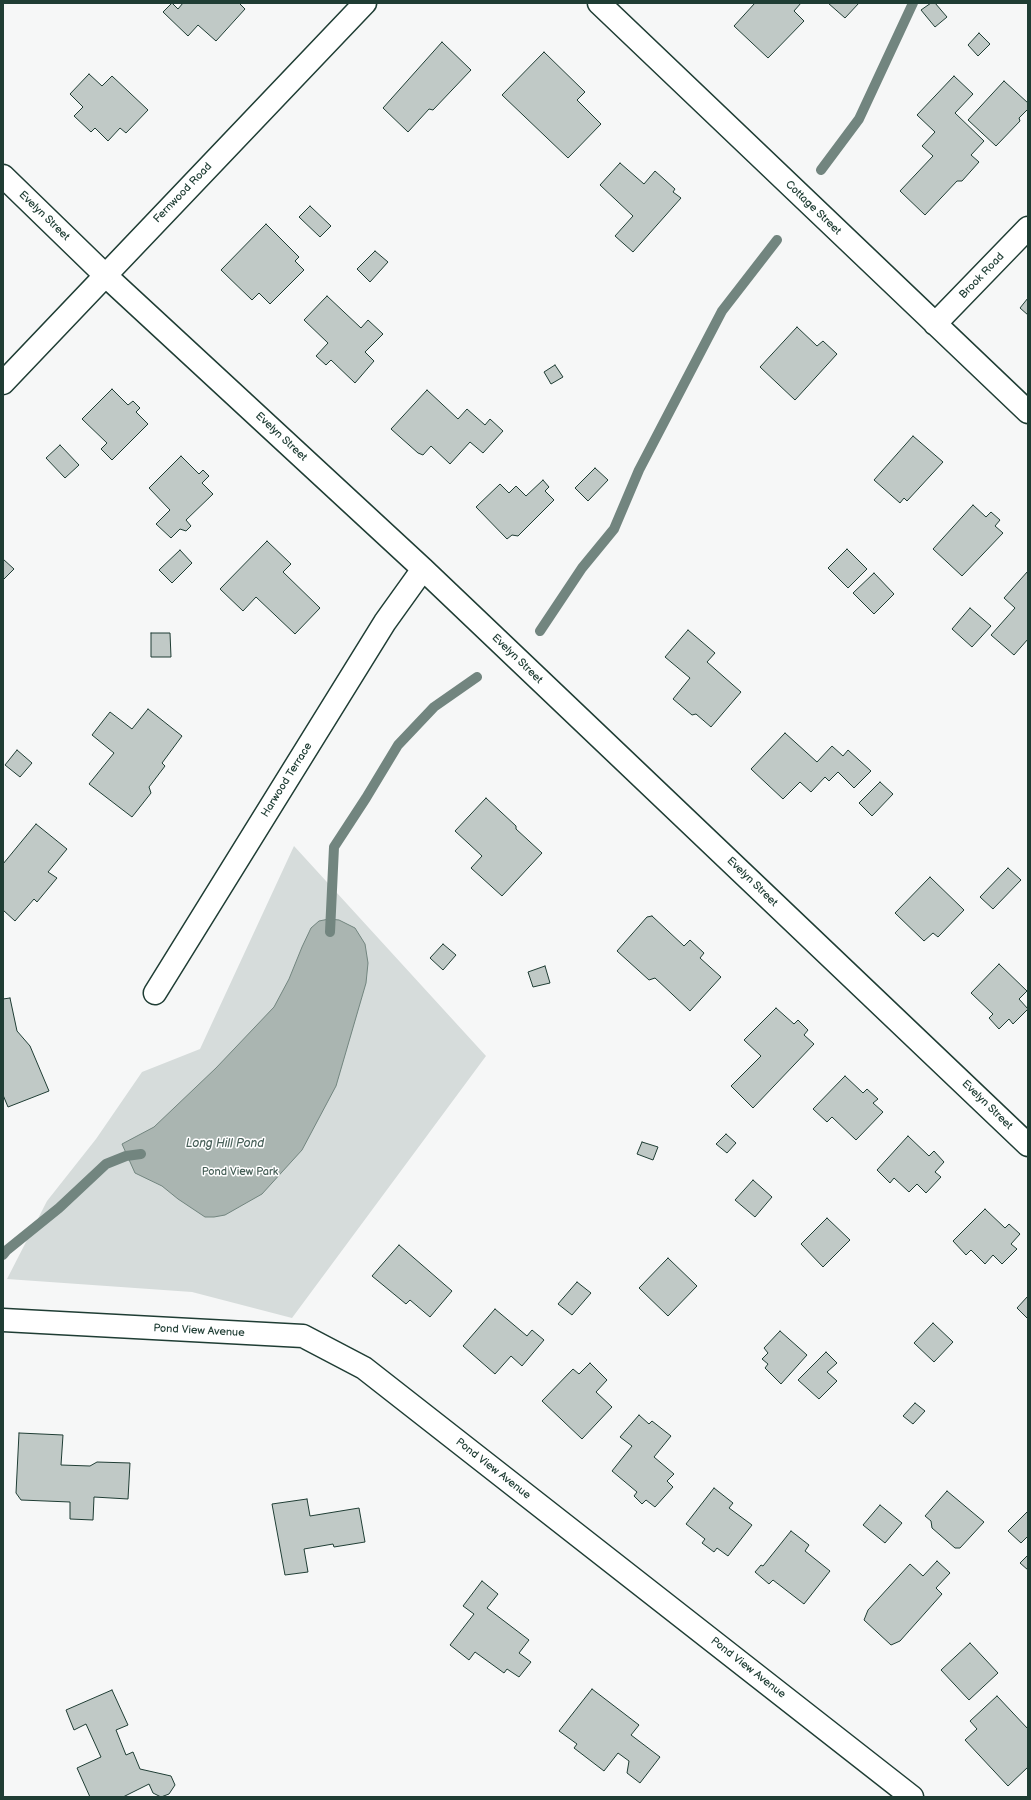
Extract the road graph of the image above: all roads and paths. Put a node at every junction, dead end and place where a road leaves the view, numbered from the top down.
1 (365, 3) edge
2 (599, 3) edge
3 (3, 176) edge
4 (1028, 228) edge
5 (105, 275) junction
6 (935, 324) junction
7 (3, 383) edge
8 (1028, 412) edge
9 (423, 569) junction
10 (155, 993) dead end
11 (1028, 1144) edge
12 (3, 1320) edge
13 (912, 1797) edge

1 - 5 street, Fernwood Road
2 - 6 street, Cottage Street
3 - 5 street, Evelyn Street
4 - 6 street, Brook Road
5 - 7 street, Fernwood Road
5 - 9 street, Evelyn Street
6 - 8 street, Cottage Street
9 - 10 street, Harwood Terrace
9 - 11 street, Evelyn Street
12 - 13 street, Pond View Avenue

